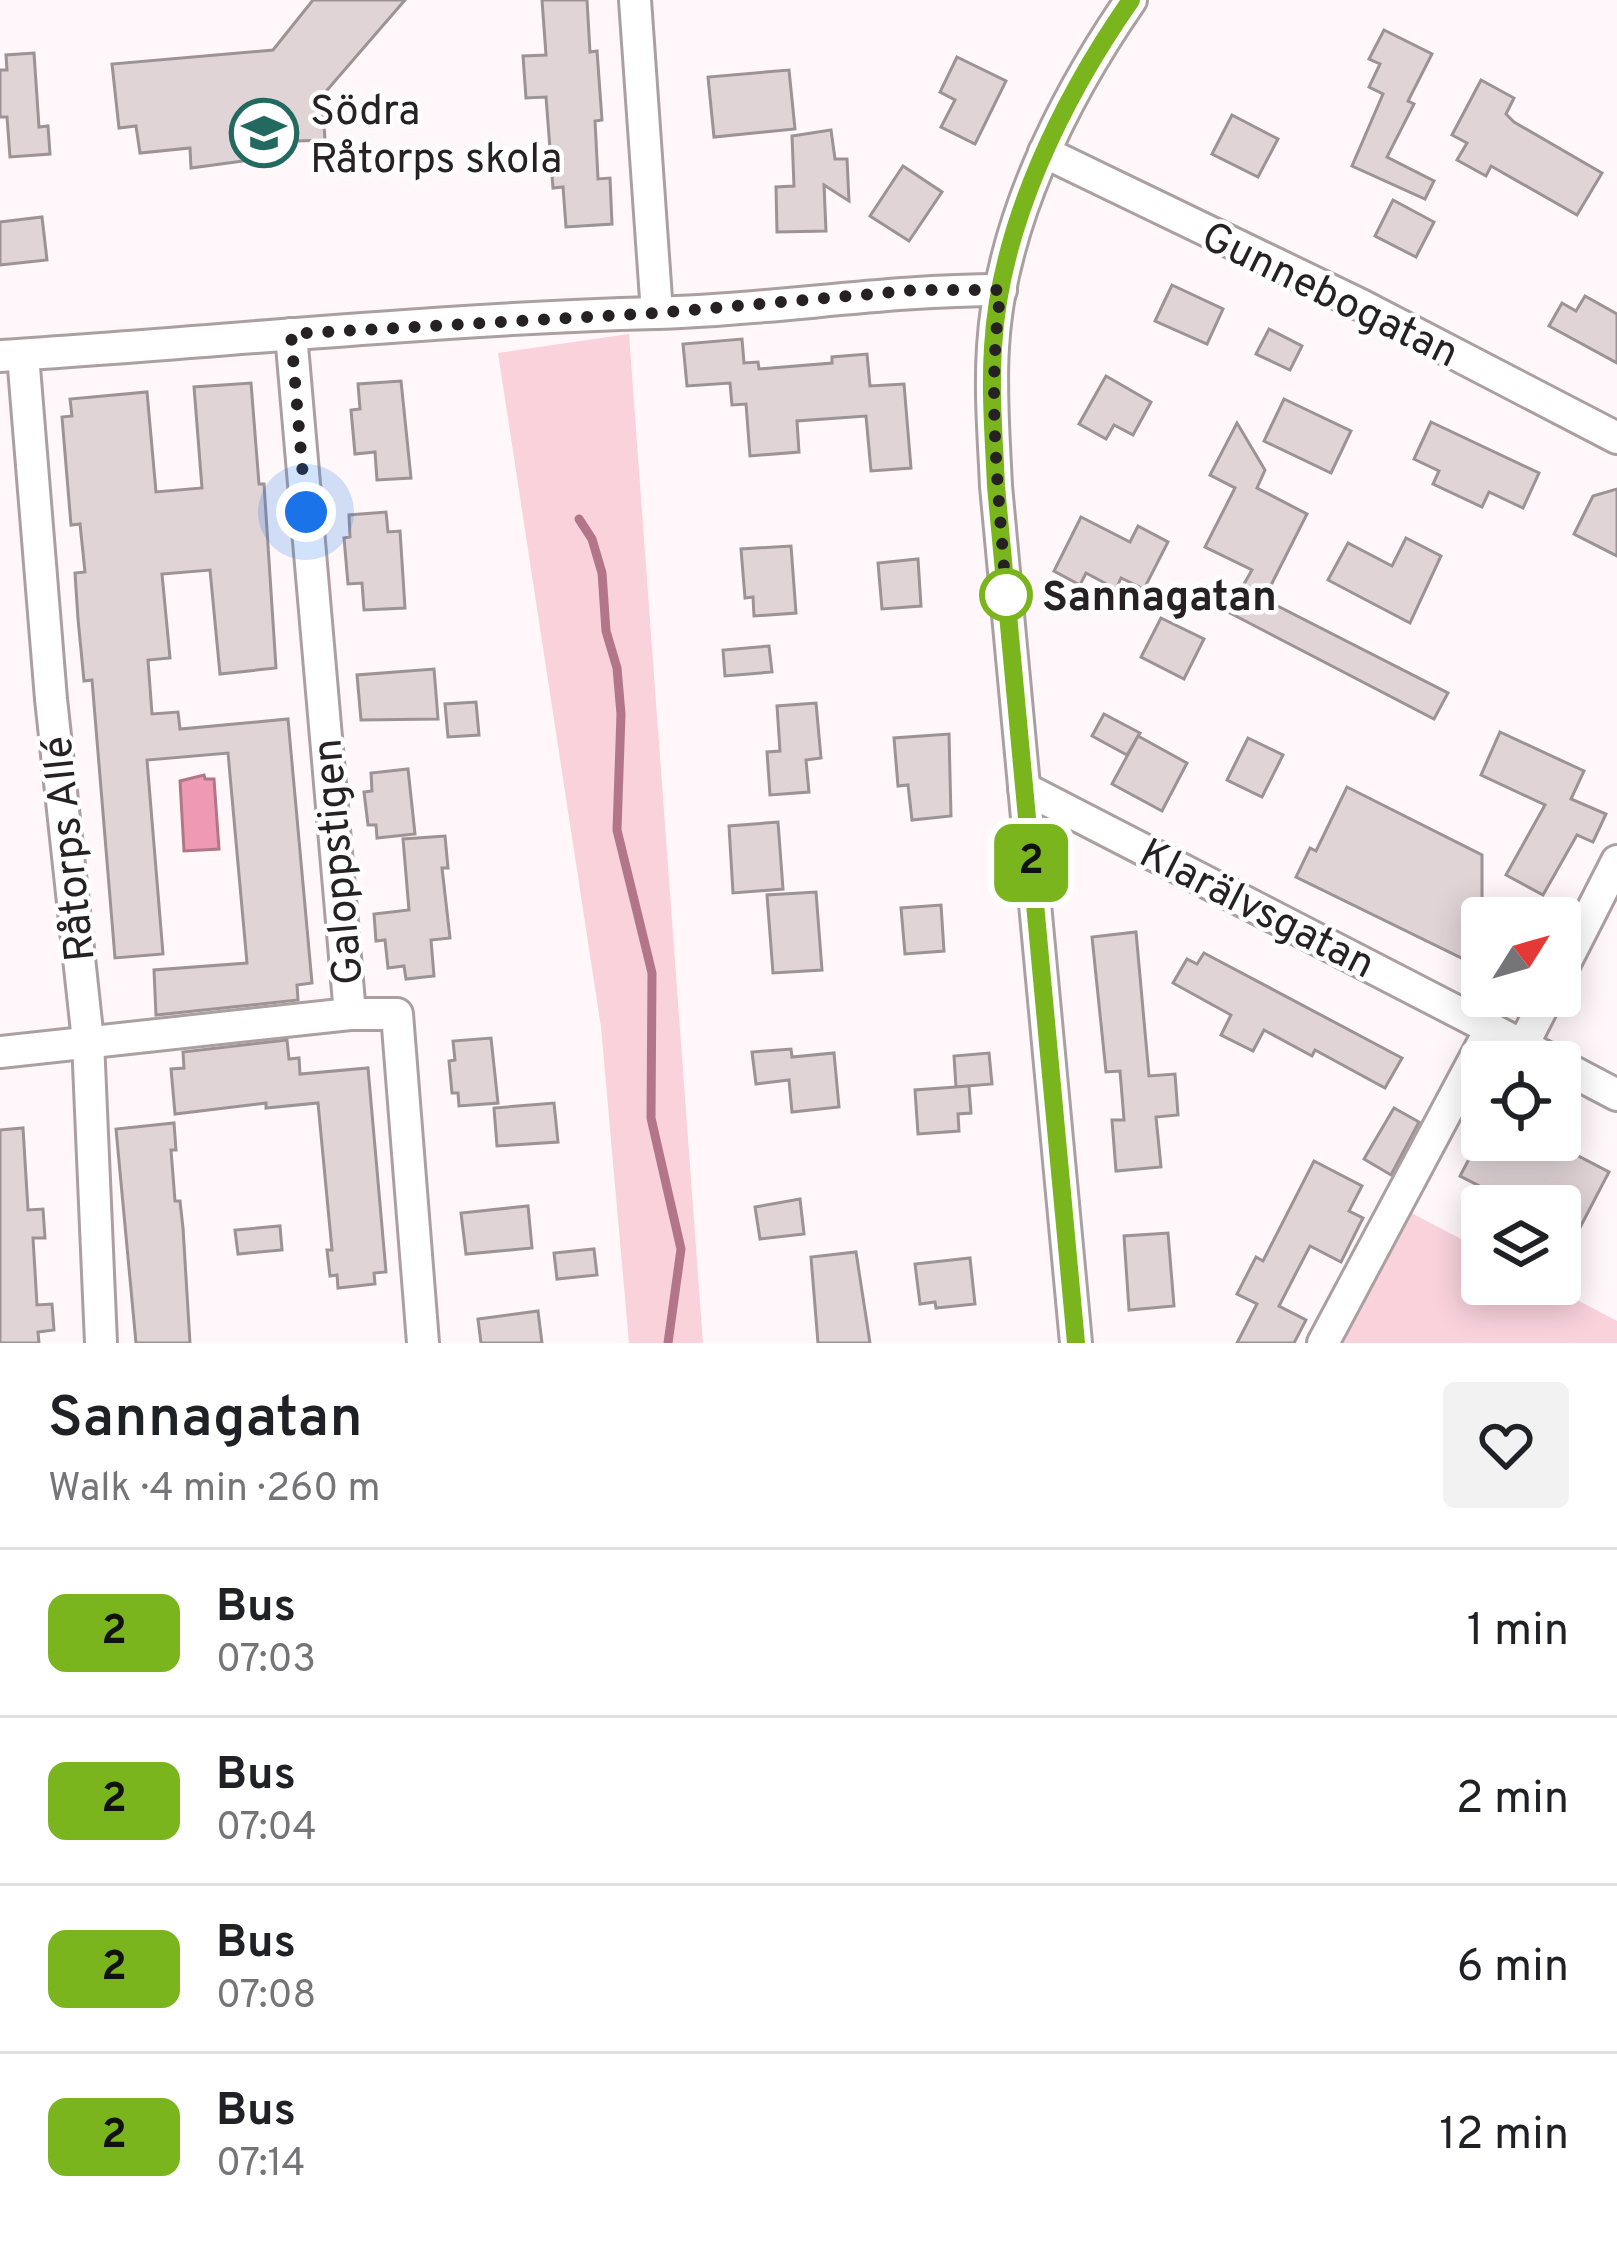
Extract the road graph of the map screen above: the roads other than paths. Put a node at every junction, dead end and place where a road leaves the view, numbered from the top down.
1 (634, 0) edge
2 (1131, 0) edge
3 (1044, 152) junction
4 (1001, 290) junction
5 (657, 313) junction
6 (291, 334) junction
7 (12, 356) edge
8 (1617, 438) edge
9 (1024, 788) junction
10 (1617, 861) edge
11 (1581, 932) edge
12 (350, 1014) junction
13 (1491, 1028) junction
14 (1514, 1041) edge
15 (88, 1042) junction
16 (0, 1052) edge
17 (1581, 1076) edge
18 (1617, 1095) edge
19 (101, 1343) edge
20 (423, 1343) edge
21 (1076, 1343) edge
22 (1324, 1343) edge

1 - 5 street
2 - 3 street
3 - 4 street
3 - 8 street, Gunnebogatan
4 - 5 street
4 - 9 street
5 - 6 street
6 - 7 street
6 - 12 street, Galoppstigen
7 - 15 street, Råtorps Allé
9 - 13 street, Klarälvsgatan
9 - 21 street
10 - 11 street
12 - 15 street
12 - 20 street, Galoppstigen
13 - 14 street, Klarälvsgatan
13 - 22 street
15 - 16 street
15 - 19 street, Råtorps Allé
17 - 18 street, Klarälvsgatan

